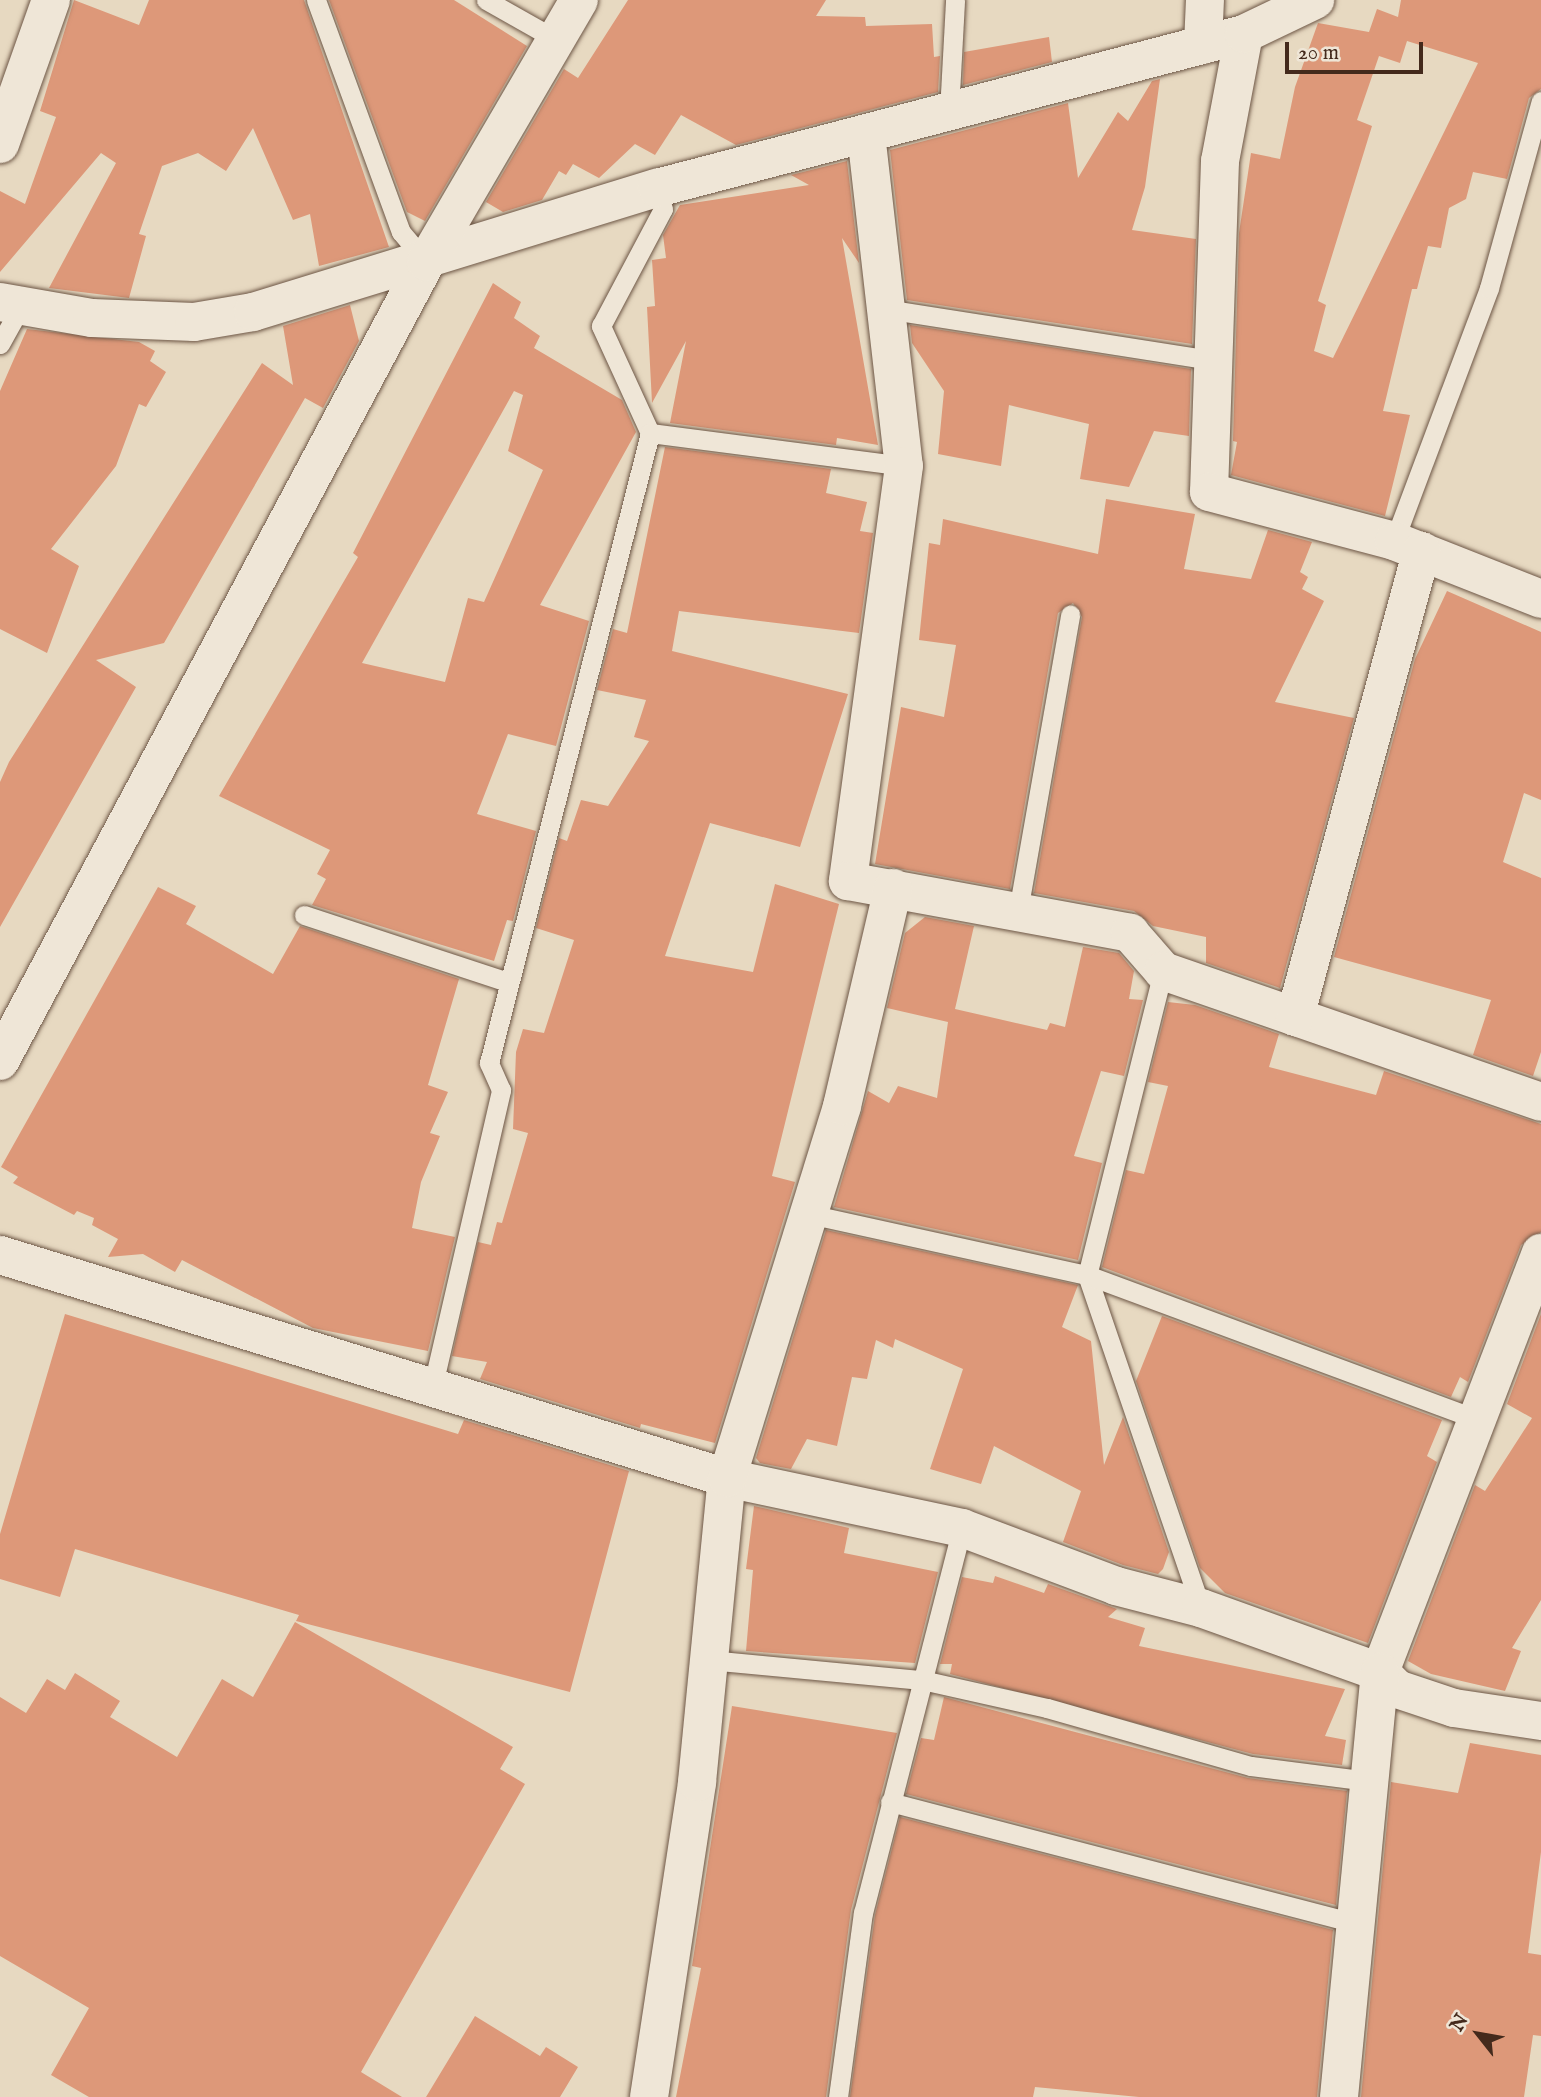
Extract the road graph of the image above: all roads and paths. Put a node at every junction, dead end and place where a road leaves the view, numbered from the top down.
1 (51, 0) edge
2 (316, 0) edge
3 (486, 0) edge
4 (579, 0) edge
5 (955, 0) edge
6 (1205, 0) edge
7 (1315, 0) edge
8 (1244, 34) junction
9 (557, 40) junction
10 (1203, 45) junction
11 (1541, 102) edge
12 (949, 112) junction
13 (866, 134) junction
14 (0, 144) edge
15 (657, 188) junction
16 (426, 262) junction
17 (10, 304) edge
18 (886, 309) junction
19 (0, 344) edge
20 (1212, 360) junction
21 (650, 433) junction
22 (904, 466) junction
23 (1408, 546) junction
24 (1541, 599) edge
25 (1070, 615) dead end
26 (893, 888) junction
27 (1018, 912) junction
28 (304, 915) dead end
29 (1163, 971) junction
30 (508, 982) junction
31 (1295, 1017) junction
32 (0, 1061) edge
33 (1541, 1102) edge
34 (809, 1214) junction
35 (1541, 1253) edge
36 (0, 1255) edge
37 (1087, 1275) junction
38 (433, 1385) junction
39 (1478, 1420) junction
40 (727, 1478) junction
41 (962, 1528) junction
42 (1201, 1608) junction
43 (709, 1660) junction
44 (1380, 1672) junction
45 (922, 1680) junction
46 (1541, 1721) edge
47 (1368, 1781) junction
48 (890, 1801) junction
49 (1354, 1923) junction
50 (649, 2097) edge
51 (838, 2097) edge
52 (1339, 2097) edge

1 - 14 street
2 - 16 lane
3 - 9 lane
4 - 9 street
5 - 12 lane
6 - 10 street
7 - 8 street
8 - 10 street
8 - 20 street
9 - 16 street
10 - 12 street
11 - 23 lane
12 - 13 street
13 - 15 street
13 - 18 street
15 - 16 street
15 - 21 lane
16 - 17 street
16 - 32 street
17 - 19 lane
18 - 20 lane
18 - 22 street
20 - 23 street
21 - 22 lane
21 - 30 lane
22 - 26 street
23 - 24 street
23 - 31 street
25 - 27 lane
26 - 27 street
26 - 34 street
27 - 29 street
28 - 30 lane
29 - 31 street
29 - 37 lane
30 - 38 lane
31 - 33 street
34 - 37 lane
34 - 40 street
35 - 39 street
36 - 38 street
37 - 39 lane
37 - 42 lane
38 - 40 street
39 - 44 street
40 - 41 street
40 - 43 street
41 - 42 street
41 - 45 lane
42 - 44 street
43 - 45 lane
43 - 50 street
44 - 46 street
44 - 47 street
45 - 47 lane
45 - 48 lane
47 - 49 street
48 - 49 lane
48 - 51 lane
49 - 52 street

